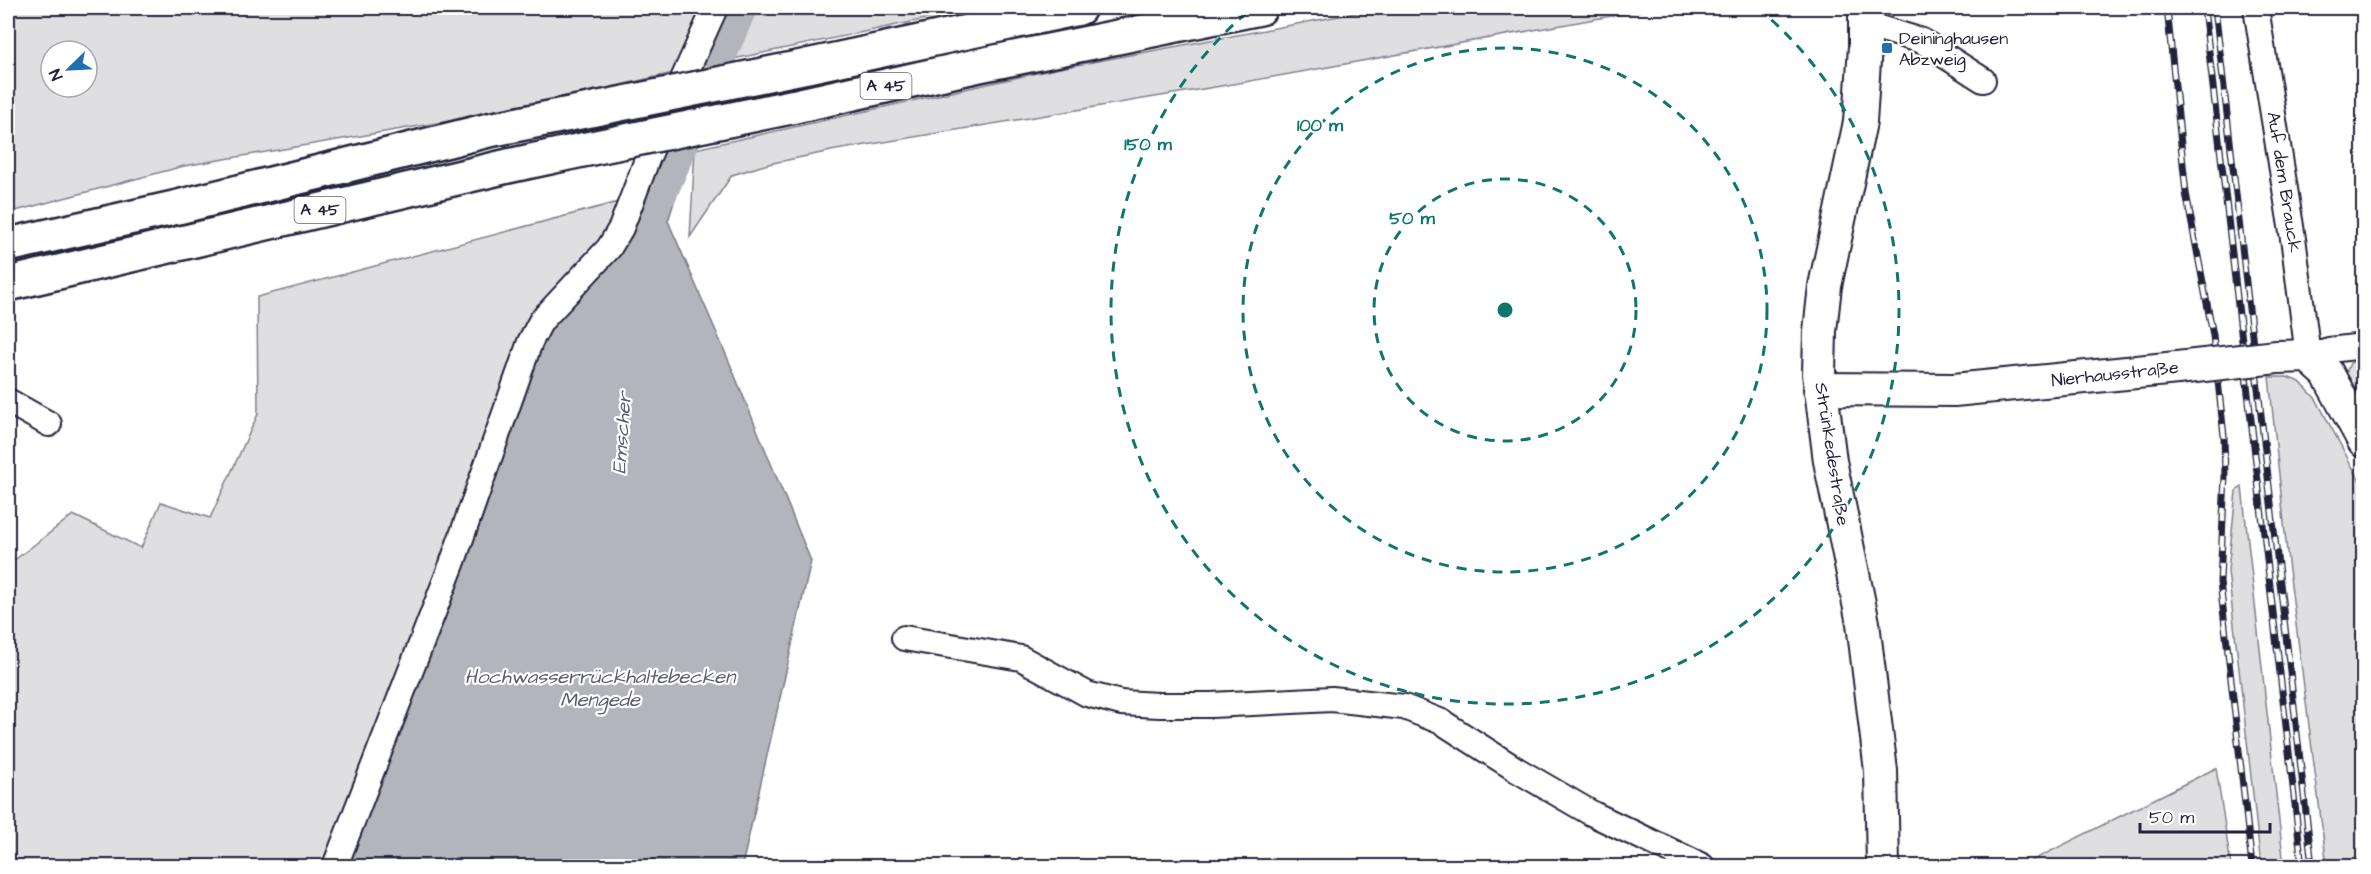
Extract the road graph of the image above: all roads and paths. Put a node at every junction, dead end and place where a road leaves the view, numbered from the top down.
1 (715, 8) edge
2 (1260, 8) edge
3 (2256, 8) edge
4 (1068, 10) edge
5 (1866, 16) edge
6 (1983, 80) dead end
7 (8, 244) edge
8 (8, 284) edge
9 (2364, 346) edge
10 (2308, 356) junction
11 (1820, 389) junction
12 (8, 401) edge
13 (49, 424) dead end
14 (2364, 441) edge
15 (904, 638) dead end
16 (335, 867) edge
17 (1702, 867) edge
18 (1883, 867) edge

1 - 16 street
2 - 8 highway, A 45, bridge
3 - 10 street, Auf dem Brauck
4 - 7 highway, A 45, bridge
5 - 6 street
5 - 11 main road, Strünkedestraße
9 - 10 street
10 - 11 main road, Nierhausstraße, bridge
10 - 14 main road
11 - 18 main road, Strünkedestraße
12 - 13 street
15 - 17 street

